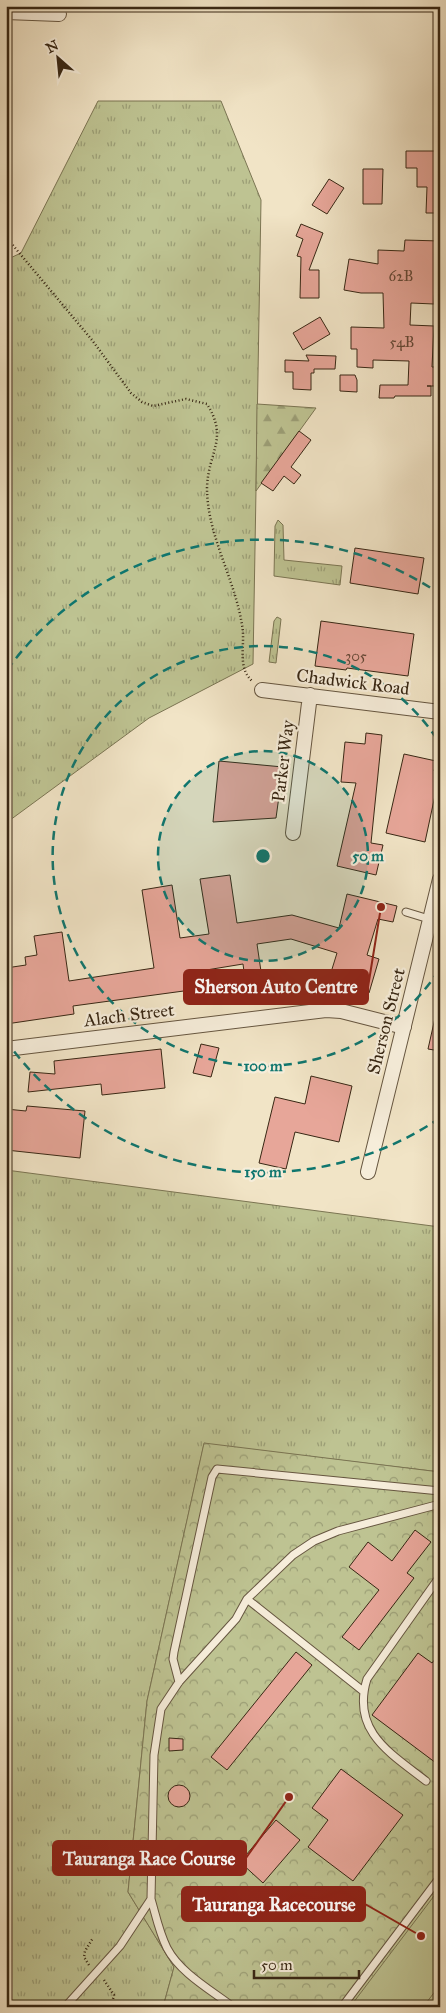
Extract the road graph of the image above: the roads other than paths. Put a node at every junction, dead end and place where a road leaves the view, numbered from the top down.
1 (6, 12) edge
2 (59, 14) dead end
3 (262, 690) road end
4 (310, 695) junction
5 (440, 712) edge
6 (293, 833) dead end
7 (440, 879) edge
8 (406, 912) dead end
9 (429, 919) junction
10 (404, 1027) junction
11 (6, 1049) edge
12 (368, 1172) dead end
13 (440, 1491) edge
14 (440, 1504) edge
15 (440, 1576) edge
16 (247, 1599) junction
17 (179, 1682) junction
18 (363, 1691) junction
19 (426, 1781) dead end
20 (440, 1877) edge
21 (152, 1900) junction
22 (65, 2007) edge
23 (233, 2007) edge
24 (342, 2007) edge

1 - 2 street
3 - 4 street, Chadwick Road
4 - 5 street, Chadwick Road
4 - 6 street, Parker Way
7 - 9 street, Sherson Street
8 - 9 lane
9 - 10 street, Sherson Street
10 - 11 street, Alach Street
10 - 12 street, Sherson Street
13 - 17 lane
14 - 16 lane
15 - 18 lane
16 - 17 lane
16 - 18 lane
17 - 21 lane
18 - 19 lane
20 - 24 lane
21 - 22 lane
21 - 23 lane

